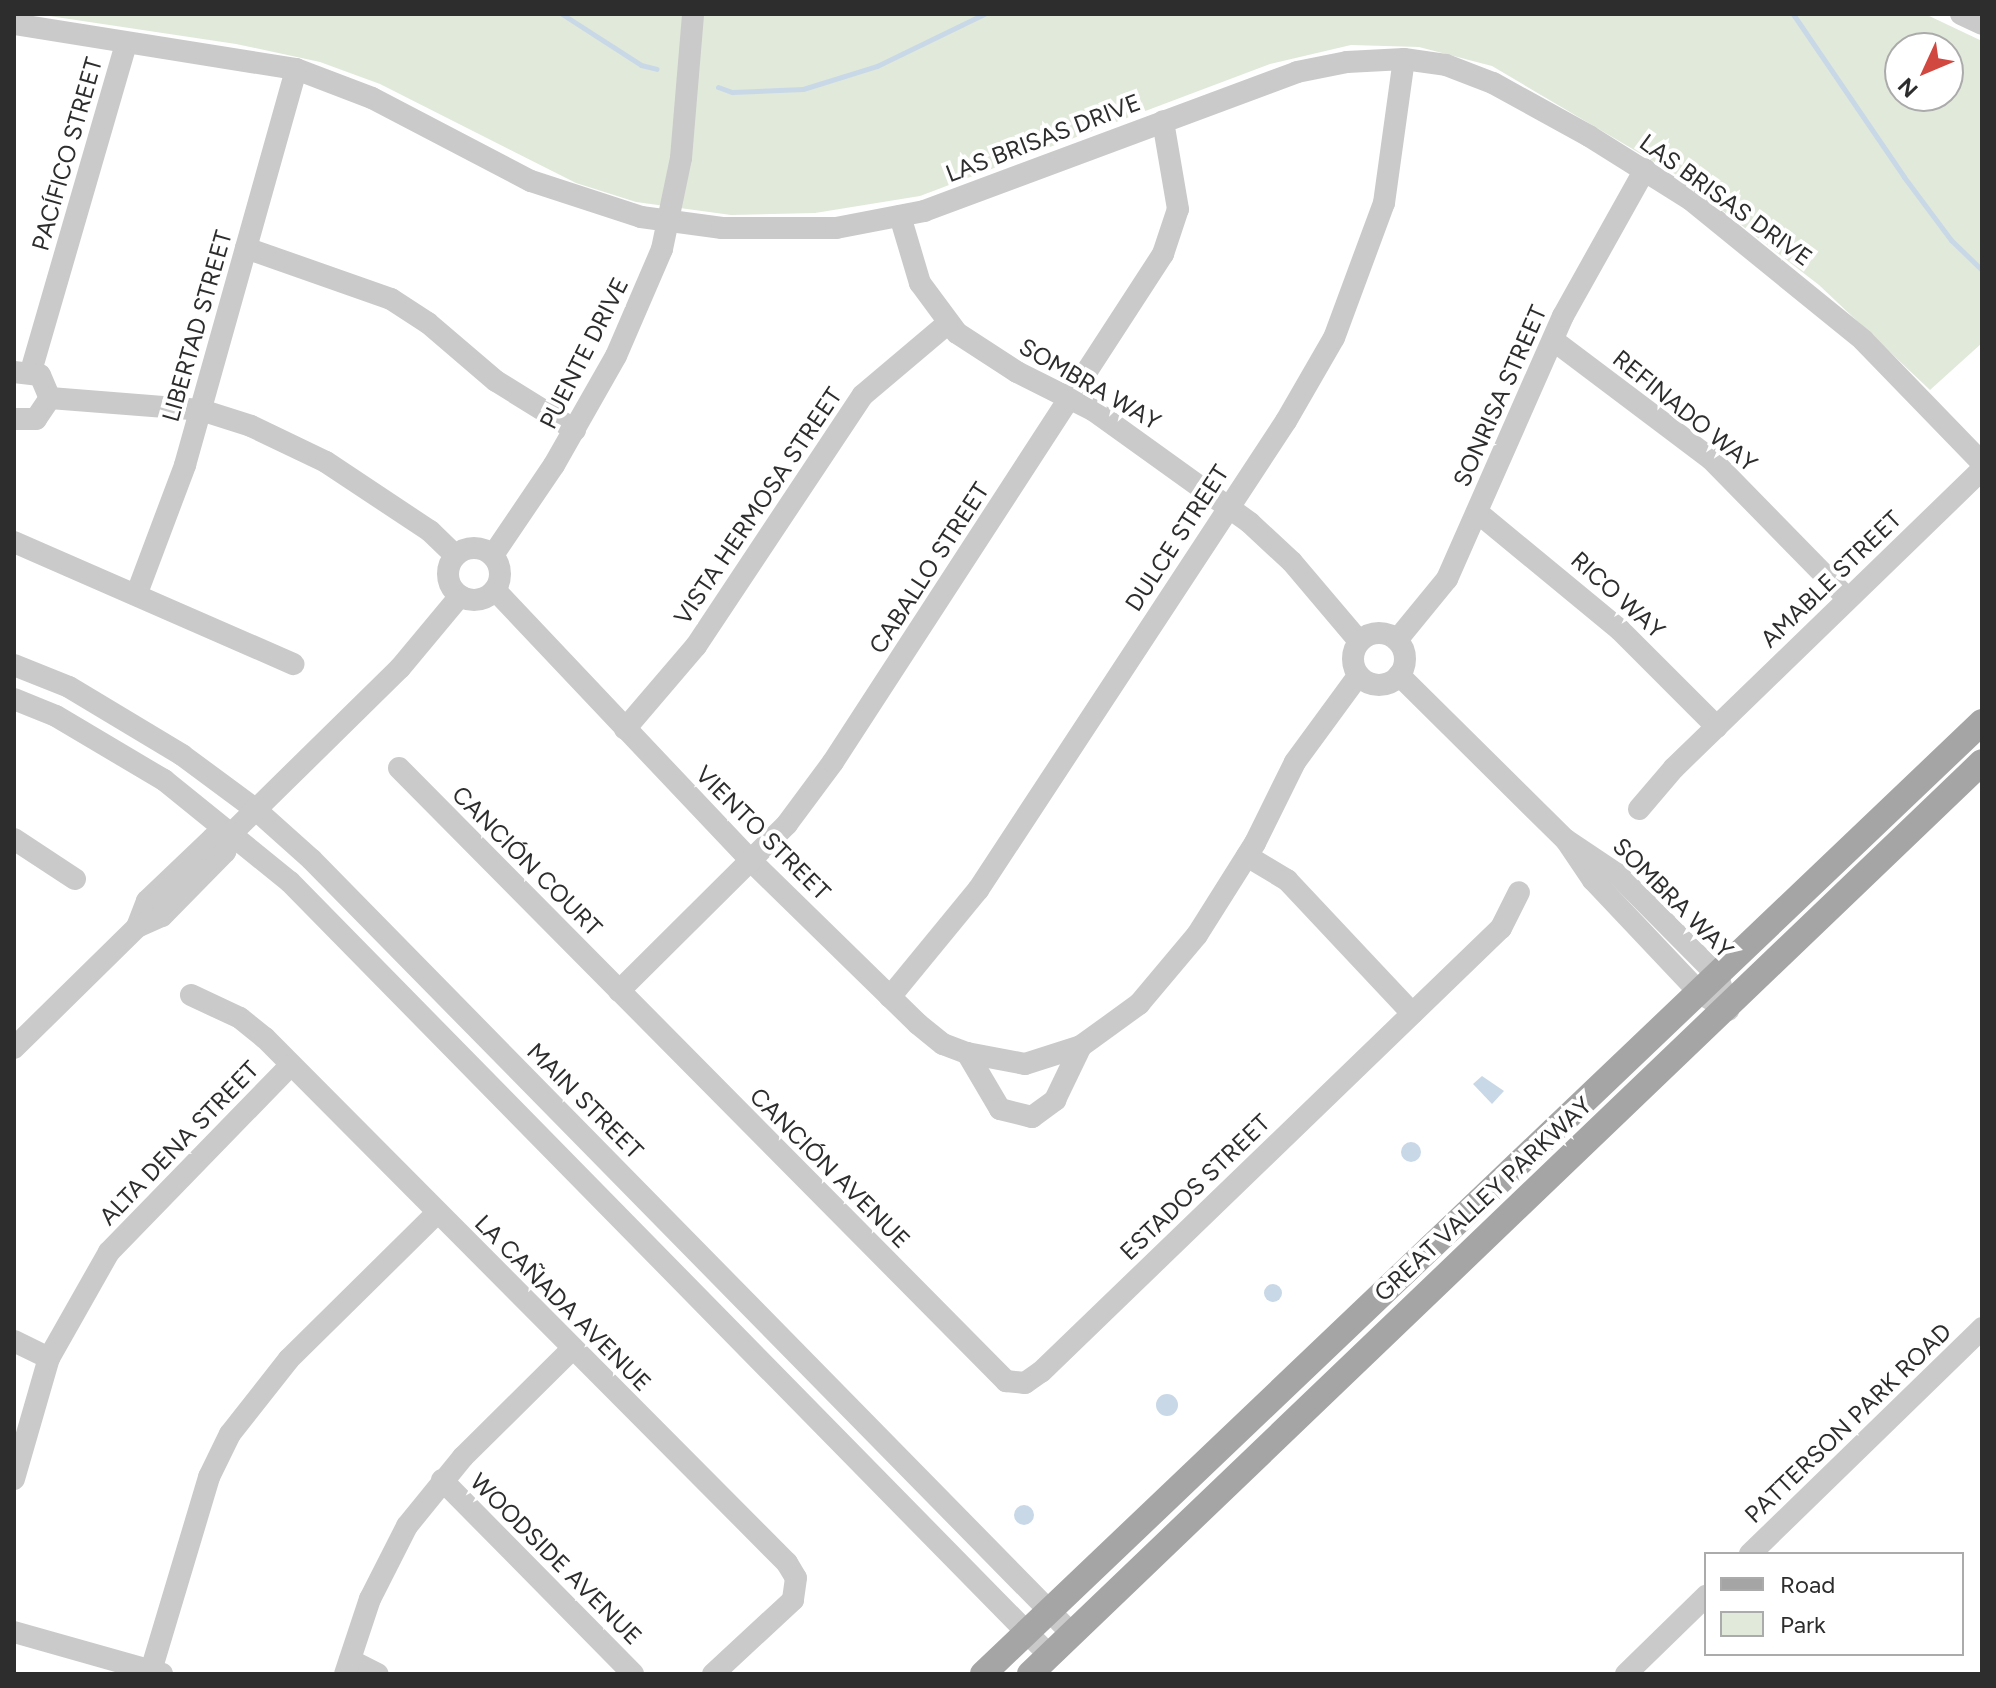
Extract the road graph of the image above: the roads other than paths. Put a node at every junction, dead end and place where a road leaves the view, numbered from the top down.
1 (693, 14) edge
2 (14, 24) edge
3 (126, 43) junction
4 (1404, 59) junction
5 (296, 69) junction
6 (1163, 121) junction
7 (1645, 169) junction
8 (900, 216) junction
9 (668, 223) junction
10 (246, 248) junction
11 (947, 324) junction
12 (1553, 340) junction
13 (23, 372) edge
14 (50, 398) junction
15 (1071, 399) junction
16 (201, 410) junction
17 (15, 424) edge
18 (575, 430) junction
19 (1982, 463) edge
20 (1982, 470) edge
21 (1229, 507) junction
22 (1477, 512) junction
23 (14, 542) edge
24 (455, 555) junction
25 (493, 555) junction
26 (495, 590) junction
27 (137, 593) junction
28 (460, 596) junction
29 (1847, 598) junction
30 (1397, 640) junction
31 (1359, 641) junction
32 (293, 664) dead end
33 (14, 665) edge
34 (1399, 675) junction
35 (1358, 676) junction
36 (14, 699) edge
37 (1982, 722) edge
38 (1717, 727) junction
39 (625, 729) junction
40 (1982, 762) edge
41 (399, 768) dead end
42 (255, 809) junction
43 (1639, 809) dead end
44 (233, 832) junction
45 (14, 839) edge
46 (1247, 856) junction
47 (750, 860) junction
48 (75, 879) dead end
49 (1519, 892) dead end
50 (1709, 985) junction
51 (619, 991) junction
52 (191, 995) dead end
53 (890, 997) junction
54 (1728, 1010) junction
55 (1412, 1013) junction
56 (1081, 1046) junction
57 (14, 1048) edge
58 (967, 1053) junction
59 (291, 1065) junction
60 (437, 1213) junction
61 (1982, 1328) edge
62 (14, 1341) edge
63 (572, 1349) junction
64 (49, 1358) junction
65 (1006, 1381) joint
66 (14, 1479) edge
67 (442, 1480) junction
68 (1752, 1552) edge
69 (1704, 1598) edge
70 (1049, 1610) junction
71 (14, 1632) edge
72 (1027, 1632) junction
73 (1072, 1634) junction
74 (1050, 1656) junction
75 (348, 1667) edge
76 (154, 1673) edge
77 (378, 1674) edge
78 (633, 1674) edge
79 (713, 1674) edge
80 (983, 1674) edge
81 (1030, 1674) edge
82 (1626, 1674) edge

1 - 9 street, PUENTE DRIVE
2 - 3 street, LAS BRISAS DRIVE
3 - 5 street, LAS BRISAS DRIVE
3 - 13 street, PACÍFICO STREET
4 - 6 street, LAS BRISAS DRIVE
4 - 7 street, LAS BRISAS DRIVE
4 - 21 street, DULCE STREET
5 - 9 street, LAS BRISAS DRIVE
5 - 10 street, LIBERTAD STREET
6 - 8 street, LAS BRISAS DRIVE
6 - 15 street, CABALLO STREET
7 - 12 street, SONRISA STREET
7 - 19 street, LAS BRISAS DRIVE
8 - 9 street, LAS BRISAS DRIVE
8 - 11 street, SOMBRA WAY
9 - 18 street, PUENTE DRIVE
10 - 16 street, LIBERTAD STREET
10 - 18 street
11 - 15 street, SOMBRA WAY
11 - 39 street, VISTA HERMOSA STREET
12 - 22 street, SONRISA STREET
12 - 29 street, REFINADO WAY
13 - 14 street, PACÍFICO STREET
14 - 16 street
14 - 17 street
15 - 21 street, SOMBRA WAY
15 - 47 street, CABALLO STREET
16 - 24 street
16 - 27 street, LIBERTAD STREET
18 - 25 street, PUENTE DRIVE
20 - 29 street, AMABLE STREET
21 - 31 street, SOMBRA WAY
21 - 53 street, DULCE STREET
22 - 30 street, SONRISA STREET
22 - 38 street, RICO WAY
23 - 27 street
24 - 25 street
24 - 28 street
25 - 26 street
26 - 28 street
26 - 39 street, VIENTO STREET
27 - 32 street
28 - 42 street
29 - 38 street, AMABLE STREET
30 - 31 street
30 - 34 street
31 - 35 street
33 - 42 street, MAIN STREET
34 - 35 street
34 - 50 street, SOMBRA WAY
35 - 46 street
36 - 44 street
37 - 50 main road, GREAT VALLEY PARKWAY
38 - 43 street, AMABLE STREET
39 - 47 street, VIENTO STREET
40 - 54 main road, GREAT VALLEY PARKWAY
41 - 51 street, CANCIÓN COURT
42 - 44 street
42 - 70 street, MAIN STREET
44 - 57 street
44 - 72 street
45 - 48 street
46 - 55 street
46 - 56 street
47 - 51 street, CABALLO STREET
47 - 53 street, VIENTO STREET
49 - 55 street, ESTADOS STREET
50 - 54 street, SOMBRA WAY
50 - 70 main road, GREAT VALLEY PARKWAY
51 - 65 street, CANCIÓN AVENUE
52 - 59 street, LA CAÑADA AVENUE
53 - 58 street, VIENTO STREET
54 - 73 main road, GREAT VALLEY PARKWAY
55 - 65 street, ESTADOS STREET
56 - 58 street, VIENTO STREET
56 - 58 street
59 - 60 street, LA CAÑADA AVENUE
59 - 64 street, ALTA DENA STREET
60 - 63 street, LA CAÑADA AVENUE
60 - 76 street
61 - 68 street, PATTERSON PARK ROAD
62 - 64 street
63 - 67 street
63 - 79 street, LA CAÑADA AVENUE
64 - 66 street, ALTA DENA STREET
67 - 75 street
67 - 78 street, WOODSIDE AVENUE
69 - 82 street
70 - 72 main road, GREAT VALLEY PARKWAY
70 - 73 street, MAIN STREET
71 - 76 street
72 - 74 street
72 - 80 main road, GREAT VALLEY PARKWAY
73 - 74 main road, GREAT VALLEY PARKWAY
74 - 81 main road, GREAT VALLEY PARKWAY
75 - 77 street

